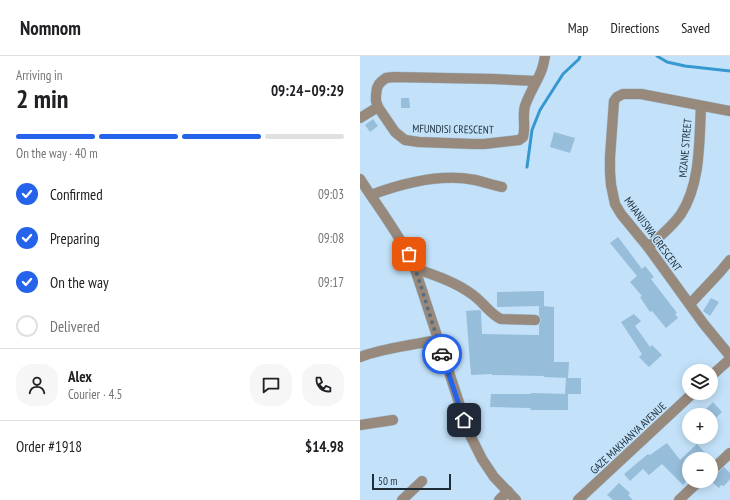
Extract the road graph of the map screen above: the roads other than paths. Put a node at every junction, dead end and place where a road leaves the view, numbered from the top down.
1 (545, 56) edge
2 (536, 81) junction
3 (701, 106) junction
4 (378, 107) junction
5 (730, 110) edge
6 (360, 118) edge
7 (360, 181) edge
8 (502, 187) dead end
9 (371, 195) junction
10 (648, 247) junction
11 (730, 260) edge
12 (414, 268) junction
13 (690, 304) junction
14 (535, 320) dead end
15 (438, 340) junction
16 (730, 357) edge
17 (360, 358) edge
18 (718, 369) edge
19 (685, 400) edge
20 (393, 420) dead end
21 (360, 426) edge
22 (730, 453) edge
23 (718, 464) edge
24 (422, 481) dead end
25 (692, 488) edge
26 (508, 491) junction
27 (402, 500) edge
28 (498, 500) edge
29 (516, 500) edge
30 (578, 500) edge
31 (679, 500) edge

1 - 2 street, MFUNDISI CRESCENT
2 - 4 street
2 - 4 street, MFUNDISI CRESCENT
3 - 5 street, MHANJISWA CRESCENT
3 - 10 street, MZANE STREET
3 - 10 street, MHANJISWA CRESCENT
4 - 6 street
7 - 9 street
8 - 9 street
9 - 12 street
10 - 13 street, MHANJISWA CRESCENT
11 - 13 street
12 - 14 street
12 - 15 street
13 - 16 street, MHANJISWA CRESCENT
15 - 17 street
15 - 26 street
16 - 18 street
19 - 30 street, GAZE MAKHANYA AVENUE
20 - 21 street
22 - 23 street
24 - 27 street
25 - 31 street
26 - 28 street
26 - 29 street

